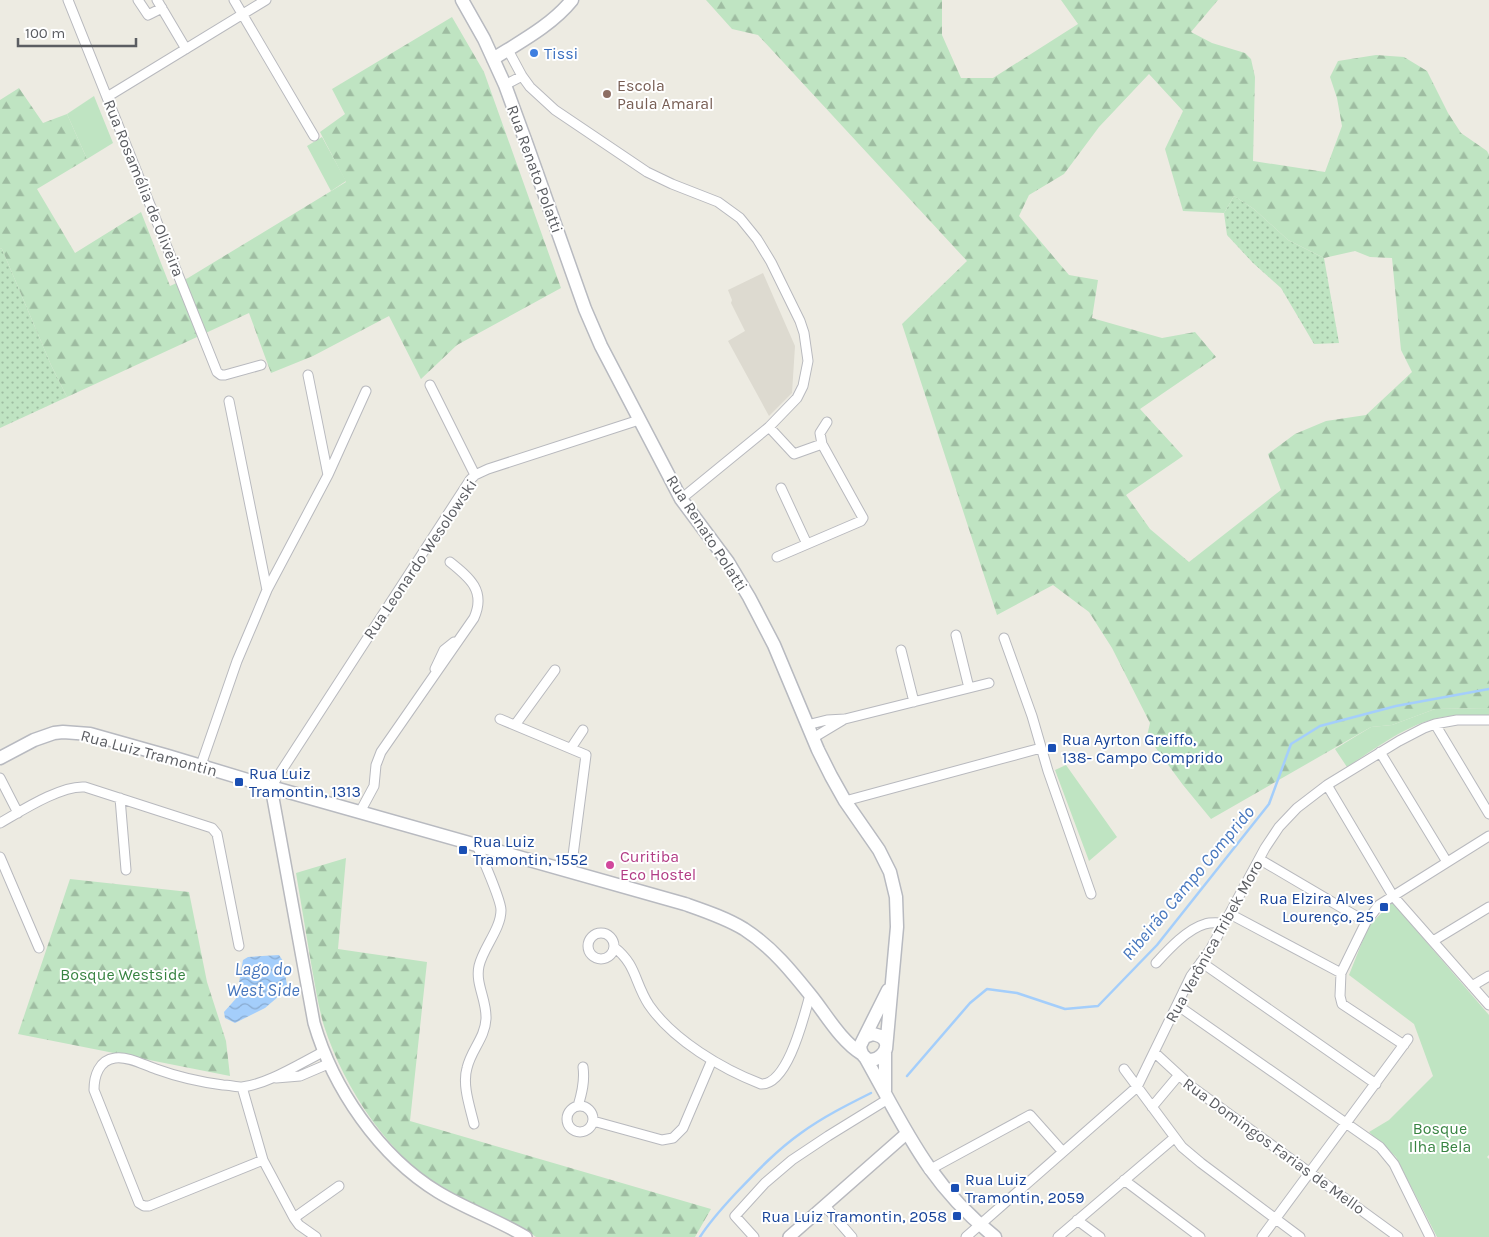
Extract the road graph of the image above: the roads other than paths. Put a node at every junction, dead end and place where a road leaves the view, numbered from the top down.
1 (68, 0) edge
2 (138, 0) edge
3 (234, 0) edge
4 (266, 0) edge
5 (462, 0) edge
6 (572, 0) edge
7 (160, 4) edge
8 (243, 14) junction
9 (186, 49) junction
10 (508, 50) junction
11 (494, 59) junction
12 (522, 76) junction
13 (505, 85) junction
14 (107, 97) junction
15 (314, 136) dead end
16 (261, 365) dead end
17 (308, 375) dead end
18 (430, 386) dead end
19 (366, 391) dead end
20 (229, 401) dead end
21 (639, 420) junction
22 (827, 422) dead end
23 (769, 427) junction
24 (822, 444) junction
25 (328, 475) junction
26 (475, 475) junction
27 (782, 488) dead end
28 (681, 499) junction
29 (807, 544) junction
30 (776, 557) dead end
31 (450, 562) dead end
32 (268, 590) junction
33 (956, 635) dead end
34 (1004, 638) dead end
35 (901, 650) dead end
36 (555, 670) dead end
37 (989, 682) dead end
38 (969, 688) junction
39 (914, 702) junction
40 (500, 719) dead end
41 (845, 719) junction
42 (1489, 720) edge
43 (1434, 724) junction
44 (516, 725) junction
45 (807, 725) junction
46 (583, 730) dead end
47 (812, 738) junction
48 (571, 748) junction
49 (1040, 748) junction
50 (1380, 752) junction
51 (0, 758) edge
52 (201, 766) junction
53 (0, 778) edge
54 (1327, 785) junction
55 (271, 787) junction
56 (120, 798) junction
57 (845, 800) junction
58 (360, 812) junction
59 (18, 813) junction
60 (1489, 814) edge
61 (0, 823) edge
62 (1489, 836) edge
63 (478, 845) junction
64 (0, 857) edge
65 (1259, 859) junction
66 (1447, 862) junction
67 (126, 870) dead end
68 (571, 871) junction
69 (1091, 894) dead end
70 (1393, 896) junction
71 (1489, 907) edge
72 (1230, 914) junction
73 (1366, 922) junction
74 (1224, 923) junction
75 (1432, 941) junction
76 (239, 946) dead end
77 (614, 947) dead end
78 (39, 948) dead end
79 (1201, 962) junction
80 (1156, 963) dead end
81 (1340, 973) junction
82 (1489, 976) edge
83 (891, 984) junction
84 (1472, 986) junction
85 (810, 995) junction
86 (1177, 1005) junction
87 (1489, 1005) edge
88 (836, 1029) junction
89 (864, 1038) junction
90 (885, 1051) junction
91 (323, 1052) junction
92 (1154, 1052) junction
93 (863, 1055) junction
94 (712, 1060) junction
95 (328, 1064) junction
96 (583, 1067) dead end
97 (1124, 1069) dead end
98 (1178, 1076) junction
99 (268, 1079) junction
100 (1376, 1084) junction
101 (242, 1087) junction
102 (1137, 1087) junction
103 (886, 1096) junction
104 (578, 1106) junction
105 (1152, 1107) junction
106 (593, 1121) junction
107 (1347, 1123) junction
108 (474, 1124) dead end
109 (906, 1134) junction
110 (1174, 1138) junction
111 (1063, 1152) junction
112 (264, 1160) junction
113 (930, 1170) junction
114 (1310, 1172) junction
115 (1124, 1180) junction
116 (339, 1186) dead end
117 (825, 1206) junction
118 (294, 1218) junction
119 (1276, 1219) junction
120 (1077, 1220) junction
121 (980, 1225) junction
122 (316, 1237) edge
123 (526, 1237) edge
124 (754, 1237) edge
125 (789, 1237) edge
126 (852, 1237) edge
127 (966, 1237) edge
128 (995, 1237) edge
129 (1058, 1237) edge
130 (1100, 1237) edge
131 (1200, 1237) edge
132 (1262, 1237) edge
133 (1300, 1237) edge
134 (1398, 1237) edge
135 (1430, 1237) edge

1 - 14 street, Rua Rosamélia de Oliveira
2 - 7 street
3 - 8 street
4 - 8 street
5 - 11 main road, Rua Renato Polatti
6 - 10 main road
7 - 9 street
8 - 9 street
8 - 15 street
9 - 14 street
10 - 11 main road
10 - 12 street
11 - 13 main road, Rua Renato Polatti
12 - 13 street
12 - 23 street
13 - 21 main road, Rua Renato Polatti
14 - 16 street, Rua Rosamélia de Oliveira
17 - 25 street
18 - 26 street
19 - 25 street
20 - 32 street
21 - 26 street, Rua Leonardo Wesolowski
21 - 28 main road, Rua Renato Polatti
22 - 24 street
23 - 24 street
23 - 28 street
24 - 29 street
25 - 32 street
26 - 55 street, Rua Leonardo Wesolowski
27 - 29 street
28 - 45 main road, Rua Renato Polatti
29 - 30 street
31 - 58 street
32 - 52 street
33 - 38 street
34 - 49 street
35 - 39 street
36 - 44 street
37 - 38 street
38 - 39 street
39 - 41 street
40 - 44 street
41 - 45 street
41 - 47 street
42 - 43 street, Rua Verônica Tribek Moro
43 - 50 street, Rua Verônica Tribek Moro
43 - 60 street
44 - 48 street
45 - 47 main road, Rua Renato Polatti
46 - 48 street
47 - 57 main road, Rua Renato Polatti
48 - 68 street
49 - 57 street
49 - 69 street
50 - 54 street, Rua Verônica Tribek Moro
50 - 66 street
51 - 52 main road, Rua Luiz Tramontin
52 - 55 main road, Rua Luiz Tramontin
53 - 59 street
54 - 65 street, Rua Verônica Tribek Moro
54 - 70 street
55 - 58 main road, Rua Luiz Tramontin
55 - 91 street
56 - 59 street
56 - 67 street
56 - 76 street
57 - 83 main road, Rua Renato Polatti
58 - 63 main road, Rua Luiz Tramontin
59 - 61 street
62 - 66 street
63 - 68 main road, Rua Luiz Tramontin
63 - 108 street
64 - 78 street
65 - 72 street, Rua Verônica Tribek Moro
65 - 73 street
66 - 70 street
68 - 85 main road, Rua Luiz Tramontin
70 - 73 street
70 - 75 street
71 - 75 street
72 - 74 street, Rua Verônica Tribek Moro
72 - 81 street
73 - 81 street
74 - 79 street, Rua Verônica Tribek Moro
74 - 80 street
75 - 84 street
77 - 94 street
79 - 86 street, Rua Verônica Tribek Moro
79 - 100 street
81 - 100 street
82 - 84 street
83 - 89 main road, Rua Renato Polatti
83 - 90 main road, Rua Renato Polatti
84 - 87 street
85 - 88 main road, Rua Luiz Tramontin
85 - 94 street
86 - 92 street, Rua Verônica Tribek Moro
86 - 107 street
88 - 89 main road
88 - 93 main road, Rua Luiz Tramontin
89 - 90 main road
89 - 93 main road
90 - 93 main road
90 - 103 main road, Rua Luiz Tramontin
91 - 95 street
91 - 99 street
92 - 98 street, Rua Domingos Farias de Mello
92 - 102 street, Rua Verônica Tribek Moro
93 - 103 main road, Rua Luiz Tramontin
94 - 106 street
95 - 99 street
95 - 123 street
96 - 104 street
97 - 102 street
98 - 105 street
98 - 114 street, Rua Domingos Farias de Mello
99 - 101 street
100 - 107 street
101 - 112 street
101 - 112 street
102 - 105 street
102 - 111 street, Rua Verônica Tribek Moro
103 - 109 main road, Rua Luiz Tramontin
103 - 124 street
104 - 106 street
104 - 106 street
105 - 110 street
107 - 114 street
107 - 135 street
109 - 113 main road, Rua Luiz Tramontin
109 - 117 street
110 - 115 street
110 - 119 street
111 - 113 street
111 - 121 street, Rua Verônica Tribek Moro
112 - 118 street
113 - 121 main road, Rua Luiz Tramontin
114 - 119 street
114 - 134 street, Rua Domingos Farias de Mello
115 - 120 street
115 - 131 street
116 - 118 street
117 - 125 street
117 - 126 street
118 - 122 street
119 - 132 street
119 - 133 street
120 - 129 street
120 - 130 street
121 - 127 street, Rua Verônica Tribek Moro
121 - 128 main road, Rua Luiz Tramontin

